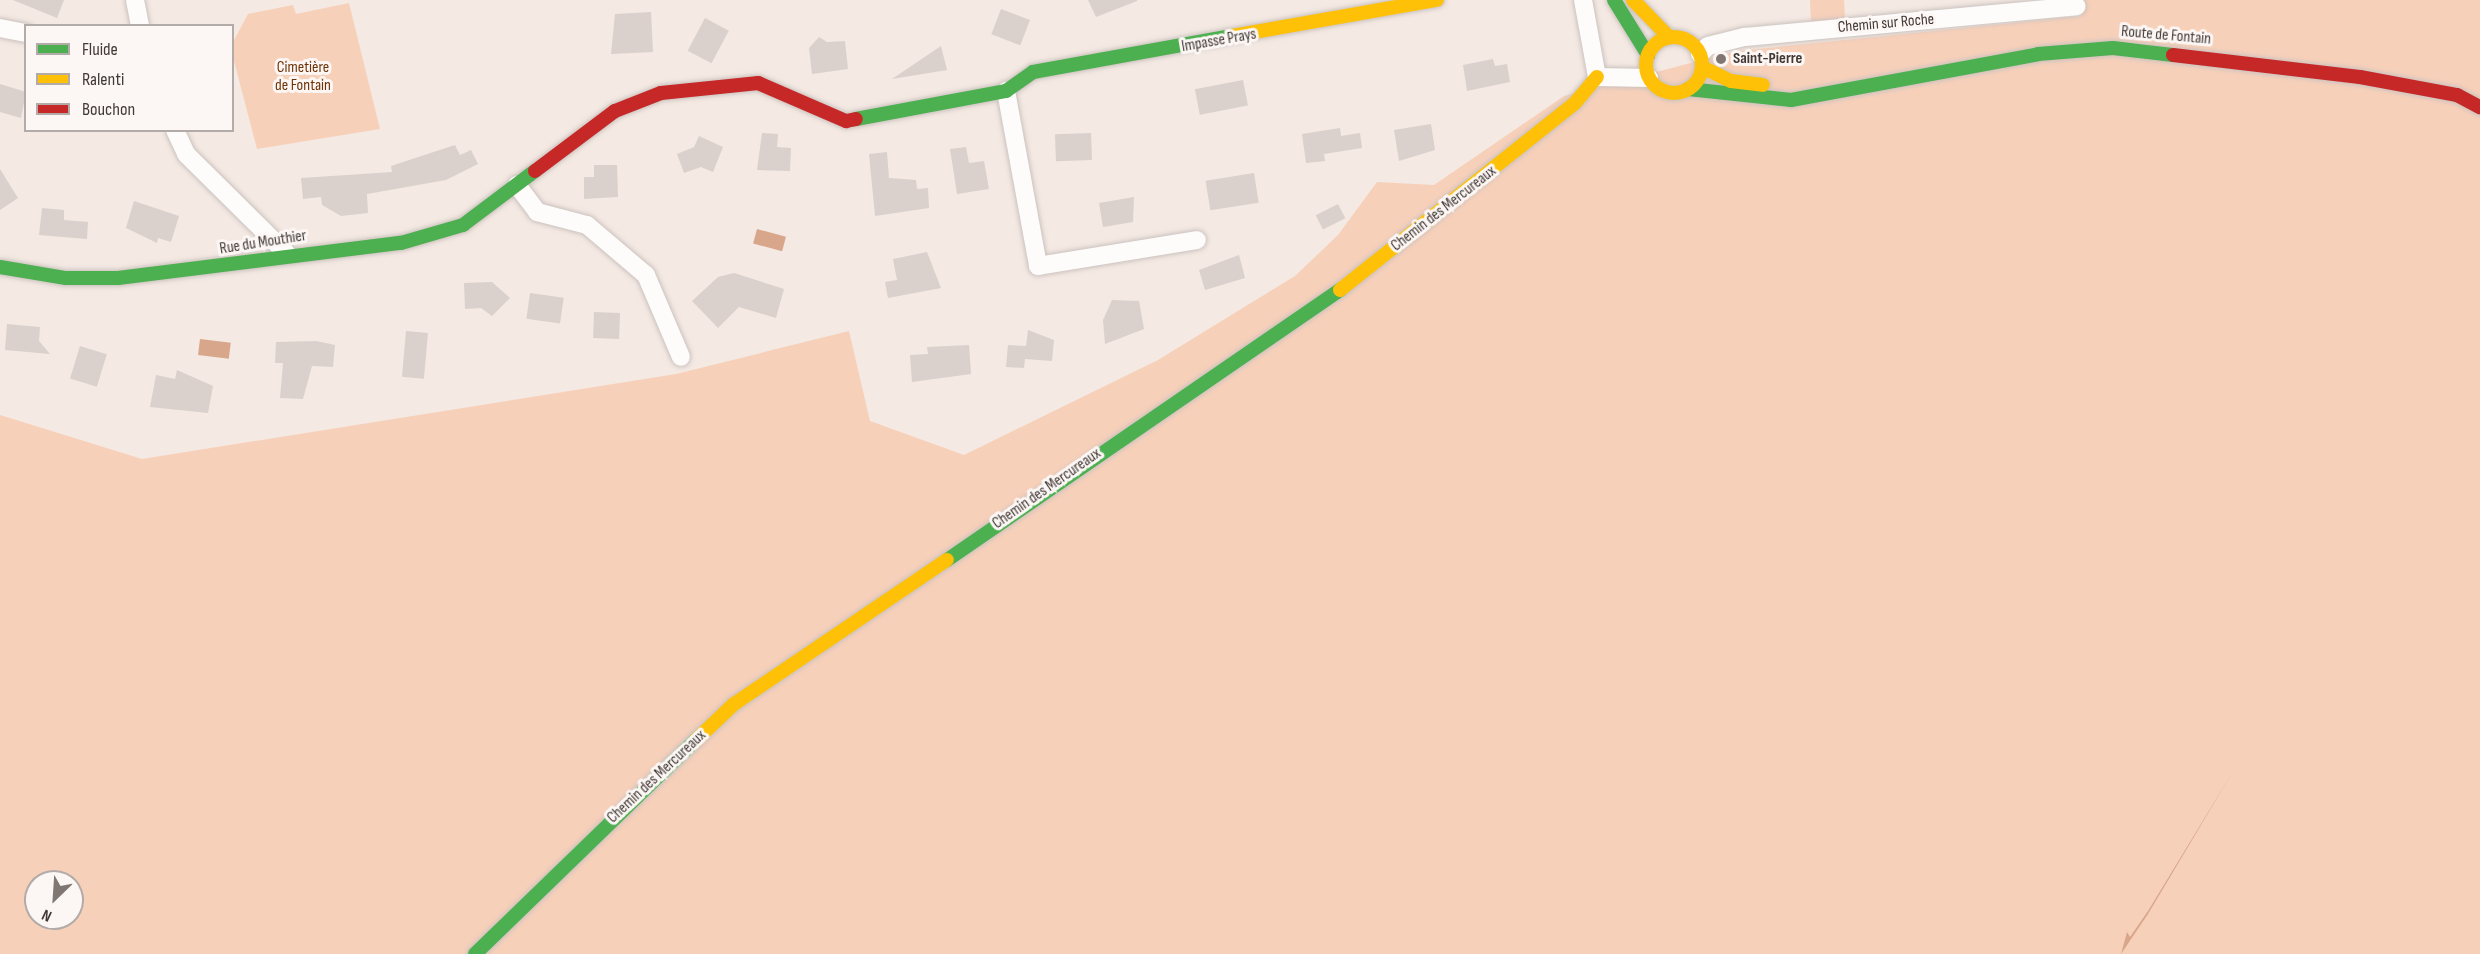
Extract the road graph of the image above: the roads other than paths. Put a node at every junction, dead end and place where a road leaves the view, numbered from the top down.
1 (135, 0) edge
2 (1437, 0) edge
3 (1582, 0) edge
4 (1614, 0) edge
5 (1633, 0) edge
6 (2077, 6) dead end
7 (141, 24) edge
8 (0, 28) edge
9 (24, 33) edge
10 (1668, 37) junction
11 (1648, 55) junction
12 (1701, 61) junction
13 (1597, 77) junction
14 (1648, 78) junction
15 (1688, 89) junction
16 (1846, 90) junction
17 (1006, 91) junction
18 (2480, 107) edge
19 (846, 121) joint
20 (176, 132) edge
21 (517, 185) junction
22 (1197, 240) dead end
23 (286, 253) junction
24 (0, 267) edge
25 (681, 357) dead end
26 (475, 954) edge

1 - 7 street
2 - 17 street, Impasse Prays
3 - 13 street
4 - 11 street
5 - 10 street
6 - 12 street, Chemin sur Roche
8 - 9 street
10 - 11 street
10 - 12 street
11 - 14 street
12 - 15 street
12 - 16 street, Route de Fontain
13 - 14 street
13 - 26 street, Chemin des Mercureaux
14 - 15 street
15 - 16 street, Route de Fontain
16 - 18 street, Route de Fontain
17 - 19 street, Impasse Prays
17 - 22 street
19 - 21 street, Rue du Mouthier
20 - 23 street
21 - 23 street, Rue du Mouthier
21 - 25 street
23 - 24 street, Rue du Mouthier

